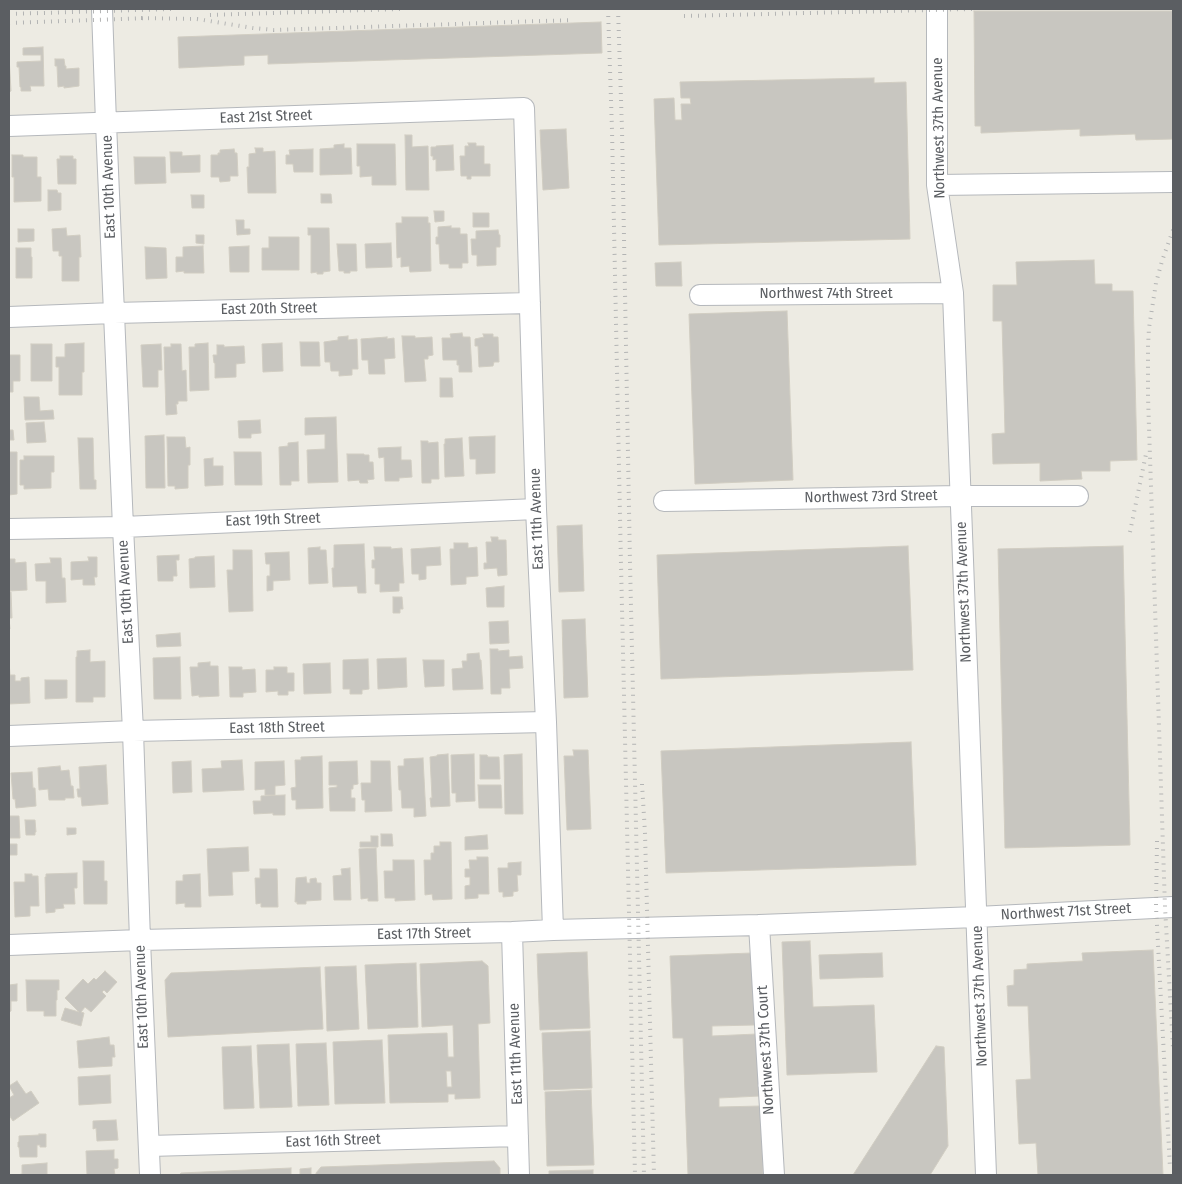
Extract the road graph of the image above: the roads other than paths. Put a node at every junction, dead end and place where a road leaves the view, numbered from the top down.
1 (102, 9) edge
2 (937, 9) edge
3 (524, 108) joint
4 (106, 123) junction
5 (9, 126) edge
6 (1173, 182) edge
7 (938, 185) junction
8 (953, 294) junction
9 (700, 295) dead end
10 (530, 303) junction
11 (114, 313) junction
12 (9, 317) edge
13 (960, 496) junction
14 (1078, 496) dead end
15 (664, 501) dead end
16 (536, 510) junction
17 (123, 526) junction
18 (9, 529) edge
19 (546, 722) junction
20 (133, 731) junction
21 (9, 736) edge
22 (1173, 907) edge
23 (977, 917) junction
24 (839, 922) joint
25 (759, 924) junction
26 (553, 930) junction
27 (512, 932) junction
28 (140, 940) junction
29 (9, 945) edge
30 (518, 1136) junction
31 (149, 1146) junction
32 (986, 1166) edge
33 (150, 1175) edge
34 (518, 1175) edge
35 (774, 1175) edge
36 (974, 1175) edge

1 - 4 street, East 10th Avenue
2 - 7 street, Northwest 37th Avenue
3 - 4 street, East 21st Street
3 - 10 street, East 11th Avenue
4 - 5 street, East 21st Street
4 - 11 street, East 10th Avenue
6 - 7 street
7 - 8 street, Northwest 37th Avenue
8 - 9 street, Northwest 74th Street
8 - 13 street, Northwest 37th Avenue
10 - 11 street, East 20th Street
10 - 16 street, East 11th Avenue
11 - 12 street, East 20th Street
11 - 17 street, East 10th Avenue
13 - 14 street, Northwest 73rd Street
13 - 15 street, Northwest 73rd Street
13 - 23 street, Northwest 37th Avenue
16 - 17 street, East 19th Street
16 - 19 street, East 11th Avenue
17 - 18 street, East 19th Street
17 - 20 street, East 10th Avenue
19 - 20 street, East 18th Street
19 - 26 street, East 11th Avenue
20 - 21 street, East 18th Street
20 - 28 street, East 10th Avenue
22 - 23 street, Northwest 71st Street
23 - 24 street, Northwest 71st Street
23 - 32 street, Northwest 37th Avenue
24 - 25 street, East 17th Street
25 - 26 street, East 17th Street
25 - 35 street, Northwest 37th Court
26 - 27 street, East 17th Street
27 - 28 street, East 17th Street
27 - 30 street, East 11th Avenue
28 - 29 street, East 17th Street
28 - 31 street, East 10th Avenue
30 - 31 street, East 16th Street
30 - 34 street, East 11th Avenue
31 - 33 street, East 10th Avenue
32 - 36 street

